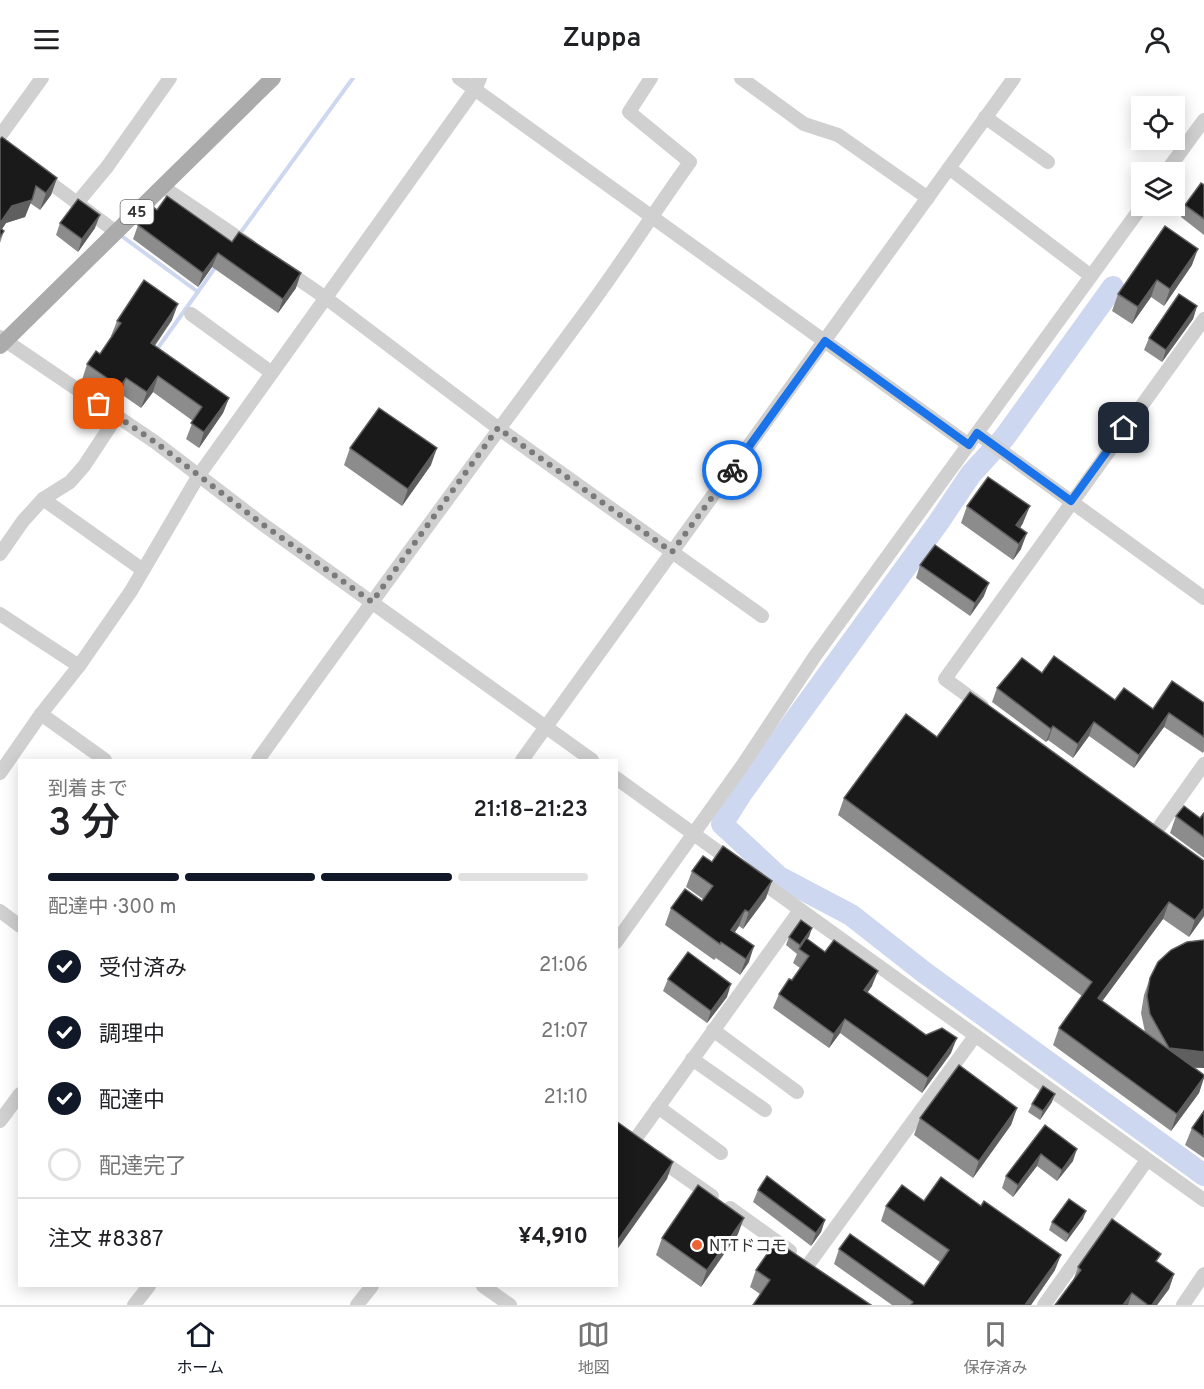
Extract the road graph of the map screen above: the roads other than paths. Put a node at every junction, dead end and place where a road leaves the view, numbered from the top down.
1 (42, 78) edge
2 (170, 78) edge
3 (273, 78) edge
4 (459, 78) edge
5 (651, 78) edge
6 (741, 78) edge
7 (1014, 78) edge
8 (478, 84) edge
9 (986, 117) junction
10 (1204, 120) edge
11 (0, 136) edge
12 (1048, 162) dead end
13 (1173, 162) edge
14 (26, 164) edge
15 (949, 168) junction
16 (163, 187) junction
17 (928, 198) junction
18 (77, 203) junction
19 (651, 215) junction
20 (1135, 216) edge
21 (116, 232) junction
22 (259, 252) edge
23 (278, 265) edge
24 (1091, 276) junction
25 (326, 298) junction
26 (191, 314) dead end
27 (1204, 319) edge
28 (1, 341) edge
29 (825, 341) junction
30 (272, 373) junction
31 (117, 416) junction
32 (498, 428) junction
33 (973, 439) junction
34 (199, 476) junction
35 (43, 499) junction
36 (1071, 501) junction
37 (672, 552) junction
38 (0, 554) edge
39 (143, 570) junction
40 (1204, 598) edge
41 (372, 602) junction
42 (0, 614) edge
43 (762, 616) dead end
44 (79, 666) junction
45 (41, 714) junction
46 (993, 714) edge
47 (546, 727) junction
48 (104, 759) edge
49 (259, 759) edge
50 (523, 759) edge
51 (591, 759) edge
52 (1204, 764) edge
53 (0, 773) edge
54 (618, 779) edge
55 (1154, 832) edge
56 (694, 834) junction
57 (800, 910) junction
58 (0, 911) edge
59 (18, 924) edge
60 (618, 939) edge
61 (713, 1030) junction
62 (975, 1036) junction
63 (692, 1059) junction
64 (797, 1092) dead end
65 (18, 1097) edge
66 (657, 1107) junction
67 (765, 1110) dead end
68 (0, 1121) edge
69 (721, 1153) dead end
70 (1147, 1160) junction
71 (1204, 1200) edge
72 (1204, 1274) edge
73 (147, 1287) edge
74 (371, 1287) edge
75 (484, 1287) edge
76 (135, 1305) edge
77 (357, 1305) edge
78 (510, 1305) edge
79 (1044, 1305) edge
80 (1183, 1305) edge

1 - 11 street
2 - 18 street
3 - 16 main road, 45
4 - 8 street
5 - 19 street
6 - 17 street
7 - 9 street
8 - 19 street
8 - 25 street
9 - 12 street
9 - 15 street
10 - 13 street
14 - 18 street
15 - 17 street
15 - 24 street
16 - 21 main road, 45
16 - 22 street
17 - 29 street
18 - 21 street
19 - 29 street
19 - 32 street
20 - 24 street
21 - 28 main road, 45
23 - 25 street
24 - 33 street
25 - 30 street
25 - 32 street
26 - 30 street
27 - 36 street
28 - 31 street
29 - 33 street
29 - 37 street
30 - 34 street
31 - 34 street
31 - 35 street
32 - 37 street
32 - 41 street
33 - 36 street
33 - 56 street
34 - 39 street
34 - 41 street
35 - 38 street
35 - 39 street
36 - 40 street
36 - 46 street
37 - 43 street
37 - 47 street
39 - 44 street
41 - 47 street
41 - 49 street
42 - 44 street
44 - 45 street
45 - 48 street
45 - 53 street
47 - 50 street
47 - 51 street
52 - 55 street
54 - 56 street
56 - 57 street
56 - 60 street
57 - 61 street
57 - 62 street
58 - 59 street
61 - 63 street
61 - 64 street
62 - 66 street
62 - 70 street
63 - 66 street
63 - 67 street
65 - 68 street
66 - 69 street
70 - 71 street
70 - 79 street
72 - 80 street
73 - 76 street
74 - 77 street
75 - 78 street

